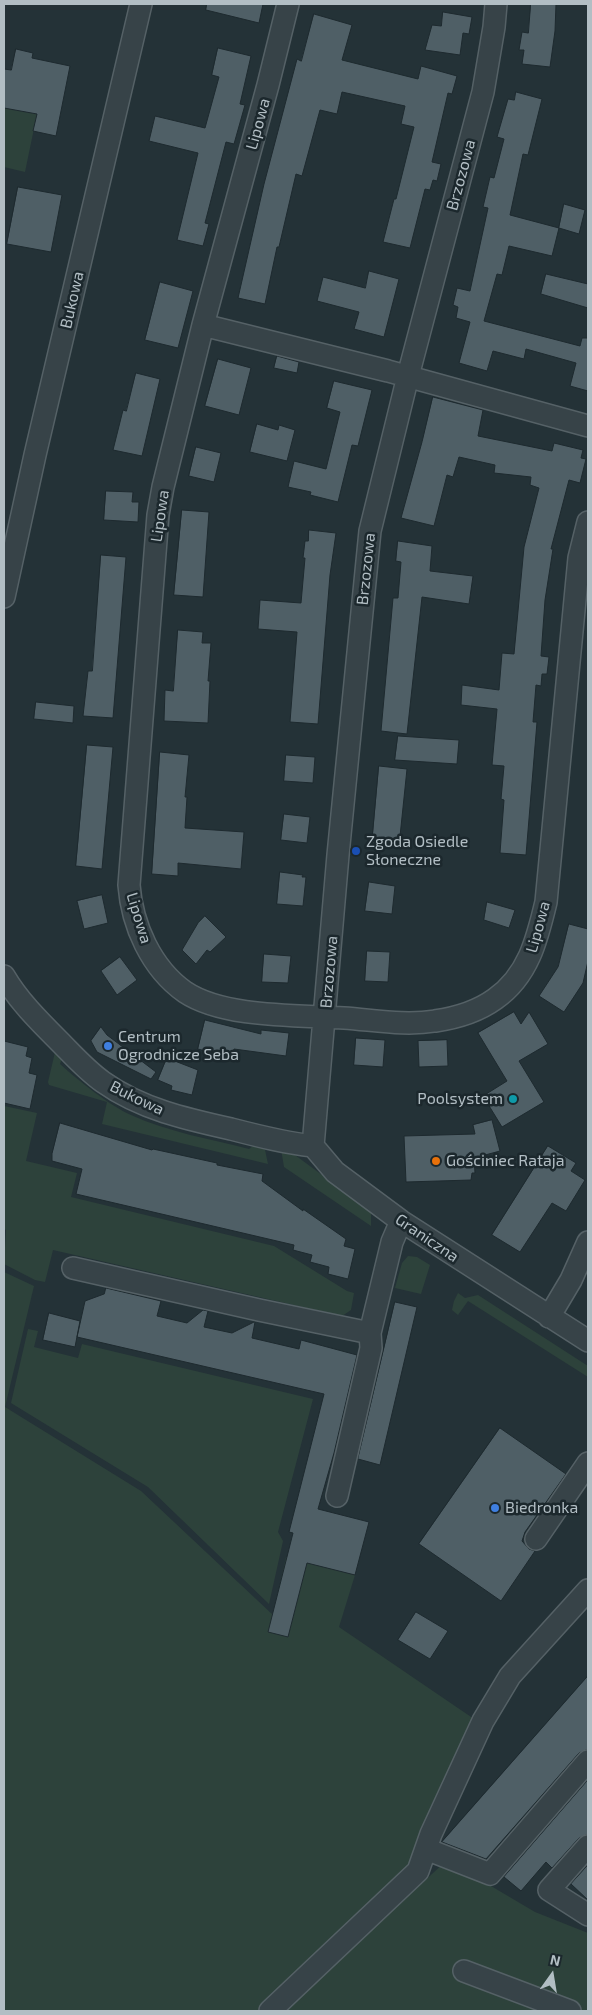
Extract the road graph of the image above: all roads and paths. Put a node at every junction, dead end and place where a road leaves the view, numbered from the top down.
1 (141, 4) edge
2 (288, 4) edge
3 (496, 4) edge
4 (204, 326) junction
5 (408, 376) junction
6 (588, 426) edge
7 (588, 522) edge
8 (4, 597) edge
9 (4, 976) edge
10 (325, 1017) junction
11 (313, 1146) junction
12 (401, 1221) junction
13 (588, 1242) edge
14 (73, 1268) dead end
15 (549, 1317) junction
16 (370, 1333) junction
17 (588, 1341) edge
18 (588, 1463) edge
19 (337, 1496) dead end
20 (536, 1539) dead end
21 (588, 1590) edge
22 (588, 1761) edge
23 (588, 1846) edge
24 (426, 1848) junction
25 (588, 1915) edge
26 (464, 1971) dead end
27 (270, 2011) edge
28 (570, 2011) edge

1 - 8 street, Bukowa
2 - 4 street, Lipowa
3 - 5 street, Brzozowa
4 - 5 street
4 - 10 street, Lipowa
5 - 6 street
5 - 10 street, Brzozowa
7 - 10 street, Lipowa
9 - 11 street, Bukowa
10 - 11 street, Brzozowa
11 - 12 street, Graniczna
12 - 15 street, Graniczna
12 - 16 street
13 - 15 street
14 - 16 street
15 - 17 street, Graniczna
16 - 19 street
18 - 20 street
21 - 24 street
22 - 24 street
23 - 25 street
24 - 27 street
26 - 28 street

